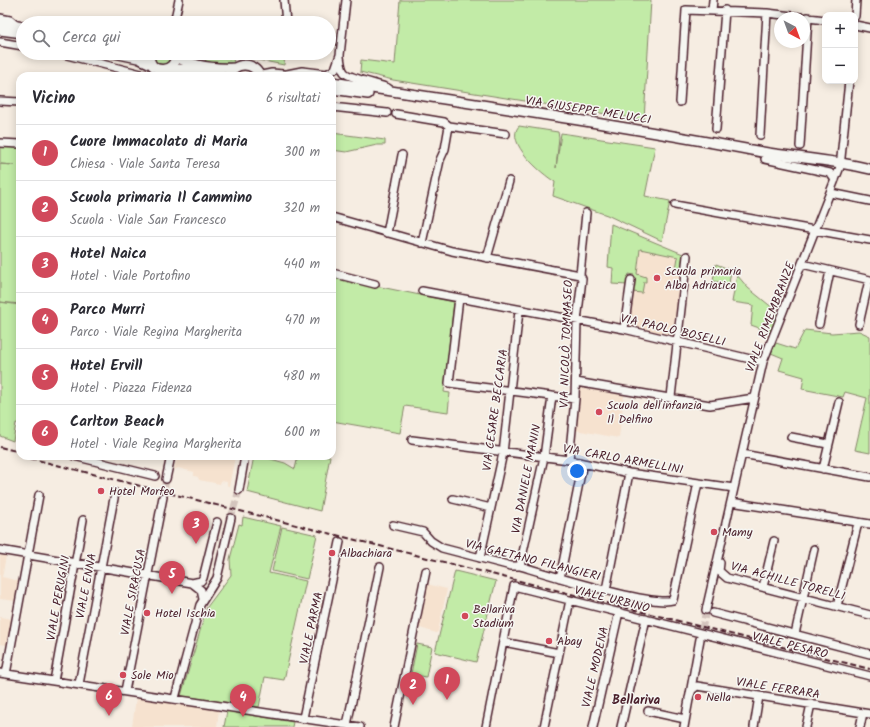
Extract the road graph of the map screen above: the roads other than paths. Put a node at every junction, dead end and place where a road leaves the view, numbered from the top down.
1 (178, 0) edge
2 (284, 0) edge
3 (346, 0) edge
4 (713, 0) edge
5 (856, 0) edge
6 (712, 10) junction
7 (724, 10) junction
8 (855, 12) edge
9 (767, 13) junction
10 (774, 14) edge
11 (175, 16) edge
12 (285, 16) edge
13 (810, 17) edge
14 (0, 18) edge
15 (822, 19) edge
16 (0, 23) edge
17 (16, 25) edge
18 (858, 26) edge
19 (16, 28) edge
20 (870, 28) edge
21 (16, 29) edge
22 (0, 30) edge
23 (0, 42) edge
24 (16, 45) edge
25 (806, 48) edge
26 (340, 55) junction
27 (86, 60) edge
28 (142, 60) edge
29 (151, 60) edge
30 (174, 60) edge
31 (184, 60) edge
32 (151, 64) junction
33 (234, 68) junction
34 (168, 69) junction
35 (133, 72) edge
36 (186, 72) edge
37 (231, 72) edge
38 (258, 72) edge
39 (296, 72) edge
40 (310, 72) edge
41 (330, 72) edge
42 (336, 83) edge
43 (849, 84) edge
44 (336, 90) edge
45 (397, 92) junction
46 (0, 101) edge
47 (16, 102) edge
48 (680, 102) dead end
49 (336, 107) edge
50 (387, 113) dead end
51 (396, 114) dead end
52 (449, 126) junction
53 (716, 129) dead end
54 (506, 134) dead end
55 (760, 135) dead end
56 (0, 143) edge
57 (16, 144) edge
58 (800, 146) dead end
59 (402, 156) dead end
60 (765, 159) junction
61 (840, 165) junction
62 (870, 169) edge
63 (835, 180) junction
64 (509, 181) dead end
65 (831, 193) junction
66 (870, 201) edge
67 (675, 205) dead end
68 (586, 213) dead end
69 (336, 217) edge
70 (815, 229) junction
71 (387, 233) junction
72 (870, 240) edge
73 (422, 243) junction
74 (687, 256) dead end
75 (487, 258) junction
76 (802, 264) junction
77 (830, 271) junction
78 (336, 275) edge
79 (580, 275) junction
80 (631, 280) dead end
81 (870, 280) edge
82 (375, 284) dead end
83 (422, 291) dead end
84 (459, 298) junction
85 (519, 311) junction
86 (577, 321) junction
87 (819, 324) dead end
88 (859, 324) dead end
89 (624, 329) junction
90 (677, 341) junction
91 (763, 362) junction
92 (576, 382) junction
93 (510, 390) junction
94 (552, 396) junction
95 (671, 397) junction
96 (754, 398) junction
97 (575, 399) junction
98 (839, 402) dead end
99 (791, 437) dead end
100 (412, 440) dead end
101 (828, 444) junction
102 (503, 453) junction
103 (742, 454) junction
104 (544, 457) junction
105 (100, 460) edge
106 (170, 460) edge
107 (244, 460) edge
108 (569, 460) junction
109 (584, 463) junction
110 (823, 469) junction
111 (629, 473) junction
112 (155, 476) dead end
113 (870, 477) edge
114 (166, 479) tunnel mouth
115 (698, 483) junction
116 (734, 488) junction
117 (239, 490) tunnel mouth
118 (115, 493) dead end
119 (39, 495) dead end
120 (163, 497) tunnel mouth
121 (453, 499) dead end
122 (731, 502) junction
123 (491, 508) junction
124 (231, 518) tunnel mouth
125 (83, 520) dead end
126 (217, 522) dead end
127 (858, 523) junction
128 (870, 524) edge
129 (393, 525) dead end
130 (774, 541) dead end
131 (340, 542) dead end
132 (814, 549) dead end
133 (0, 550) edge
134 (720, 553) junction
135 (28, 555) junction
136 (480, 558) junction
137 (76, 563) junction
138 (520, 566) junction
139 (100, 567) junction
140 (380, 567) dead end
141 (426, 571) dead end
142 (147, 575) junction
143 (560, 578) junction
144 (192, 583) junction
145 (763, 587) junction
146 (606, 590) junction
147 (803, 597) junction
148 (203, 599) junction
149 (570, 600) junction
150 (837, 606) junction
151 (619, 612) junction
152 (870, 615) edge
153 (646, 619) junction
154 (795, 634) junction
155 (702, 636) junction
156 (503, 642) junction
157 (559, 654) junction
158 (870, 654) edge
159 (3, 673) edge
160 (870, 676) edge
161 (54, 680) junction
162 (79, 684) junction
163 (125, 691) junction
164 (759, 696) junction
165 (175, 698) junction
166 (689, 698) junction
167 (811, 704) junction
168 (648, 711) dead end
169 (866, 713) edge
170 (303, 718) junction
171 (685, 719) junction
172 (347, 725) junction
173 (360, 727) edge
174 (394, 727) edge
175 (486, 727) edge
176 (544, 727) edge
177 (593, 727) edge
178 (621, 727) edge
179 (684, 727) edge
180 (754, 727) edge
181 (806, 727) edge
182 (860, 727) edge

1 - 11 street
2 - 12 street
3 - 26 street
4 - 6 street
5 - 8 street
6 - 7 street
6 - 48 street
7 - 9 street
7 - 53 street
9 - 10 street
9 - 55 street
13 - 15 street
14 - 17 street
16 - 19 main road
18 - 20 street
21 - 22 main road
23 - 24 street
25 - 58 street
26 - 41 street
26 - 45 street
27 - 35 street
28 - 32 main road
29 - 32 main road
30 - 34 main road
31 - 33 main road
32 - 34 main road
33 - 37 main road
33 - 38 main road
34 - 36 main road
39 - 40 street
42 - 45 main road, VIA GIUSEPPE MELUCCI
43 - 61 street, VIALE RIMEMBRANZE
44 - 60 main road, VIA GIUSEPPE MELUCCI
45 - 61 main road, VIA GIUSEPPE MELUCCI
46 - 47 street
49 - 50 street
51 - 52 street
52 - 54 street
52 - 73 street
56 - 57 street
59 - 71 street
60 - 61 main road, VIA GIUSEPPE MELUCCI
60 - 63 street, VIA GIUSEPPE MELUCCI
61 - 62 main road
61 - 63 street, VIALE RIMEMBRANZE
63 - 65 street, VIALE RIMEMBRANZE
64 - 75 street
65 - 66 street
65 - 70 street, VIALE RIMEMBRANZE
67 - 70 street
68 - 79 street
69 - 71 street, VIA NICOLÒ TOMMASEO
70 - 72 street
70 - 76 street, VIALE RIMEMBRANZE
71 - 73 street, VIA NICOLÒ TOMMASEO
73 - 75 street, VIA NICOLÒ TOMMASEO
74 - 90 street
75 - 79 street, VIA NICOLÒ TOMMASEO
76 - 77 street
76 - 91 street, VIALE RIMEMBRANZE
77 - 81 street
77 - 87 street
78 - 82 street
79 - 86 street, VIA NICOLÒ TOMMASEO
80 - 89 street
81 - 88 street
83 - 84 street, VIA PAOLO BOSELLI
84 - 85 street, VIA PAOLO BOSELLI
84 - 93 street
85 - 86 street, VIA PAOLO BOSELLI
85 - 93 street, VIA CESARE BECCARIA
86 - 89 street, VIA PAOLO BOSELLI
86 - 92 street, VIA NICOLÒ TOMMASEO
89 - 90 street, VIA PAOLO BOSELLI
90 - 91 street, VIA PAOLO BOSELLI
90 - 95 street
91 - 96 street, VIALE RIMEMBRANZE
92 - 95 street
92 - 97 street, VIA NICOLÒ TOMMASEO
93 - 94 street
93 - 102 street, VIA CESARE BECCARIA
94 - 97 street
94 - 104 street, VIA DANIELE MANIN
95 - 96 street
96 - 103 street, VIALE RIMEMBRANZE
97 - 108 street, VIA NICOLÒ TOMMASEO
98 - 101 street
99 - 101 street
100 - 102 street, VIA CARLO ARMELLINI
101 - 110 street
102 - 104 street, VIA CARLO ARMELLINI
102 - 123 street, VIA CESARE BECCARIA
103 - 110 street
103 - 116 street, VIALE RIMEMBRANZE
104 - 108 street, VIA CARLO ARMELLINI
104 - 138 street, VIA DANIELE MANIN
105 - 112 street
106 - 114 street
107 - 117 street
108 - 109 street, VIA CARLO ARMELLINI
109 - 111 street, VIA CARLO ARMELLINI
109 - 143 street
110 - 113 street
111 - 115 street, VIA CARLO ARMELLINI
111 - 146 street
115 - 116 street, VIA CARLO ARMELLINI
115 - 146 street, VIA GAETANO FILANGIERI
116 - 122 street, VIALE RIMEMBRANZE
118 - 139 street, VIALE ENNA
119 - 135 street
120 - 142 street, VIALE SIRACUSA
121 - 123 street
122 - 127 street
122 - 134 street, VIALE RIMEMBRANZE
123 - 136 street, VIA CESARE BECCARIA
124 - 148 street
125 - 137 street, VIALE PERUGINI
126 - 144 street
127 - 128 street
127 - 150 street
129 - 136 street, VIA GAETANO FILANGIERI
130 - 145 street
131 - 170 street, VIALE PARMA
132 - 147 street
133 - 135 street
134 - 145 street, VIA ACHILLE TORELLI
134 - 154 street, VIALE RIMEMBRANZE
135 - 137 street
135 - 159 street
136 - 138 street, VIA GAETANO FILANGIERI
137 - 139 street
137 - 161 street, VIALE PERUGINI
138 - 143 street, VIA GAETANO FILANGIERI
139 - 142 street
139 - 162 street, VIALE ENNA
140 - 172 street
141 - 174 street
142 - 144 street
142 - 163 street, VIALE SIRACUSA
143 - 146 street, VIA GAETANO FILANGIERI
144 - 148 street
145 - 147 street, VIA ACHILLE TORELLI
147 - 150 street, VIA ACHILLE TORELLI
147 - 154 street
148 - 165 street
149 - 151 street, VIALE URBINO
149 - 156 street, VIALE URBINO
149 - 157 street
150 - 152 street, VIA ACHILLE TORELLI
151 - 153 street, VIALE URBINO
151 - 177 street, VIALE MODENA
153 - 155 street, VIALE URBINO
153 - 178 street
154 - 158 street
155 - 160 street, VIALE PESARO
155 - 166 street
156 - 157 street
156 - 175 street
157 - 176 street
159 - 161 street
161 - 162 street
162 - 163 street
163 - 165 street
164 - 166 street, VIALE FERRARA
164 - 167 street, VIALE FERRARA
164 - 180 street
165 - 170 street
166 - 171 street
167 - 169 street, VIALE FERRARA
167 - 181 street
168 - 171 street
169 - 182 street
170 - 172 street
171 - 179 street
172 - 173 street

